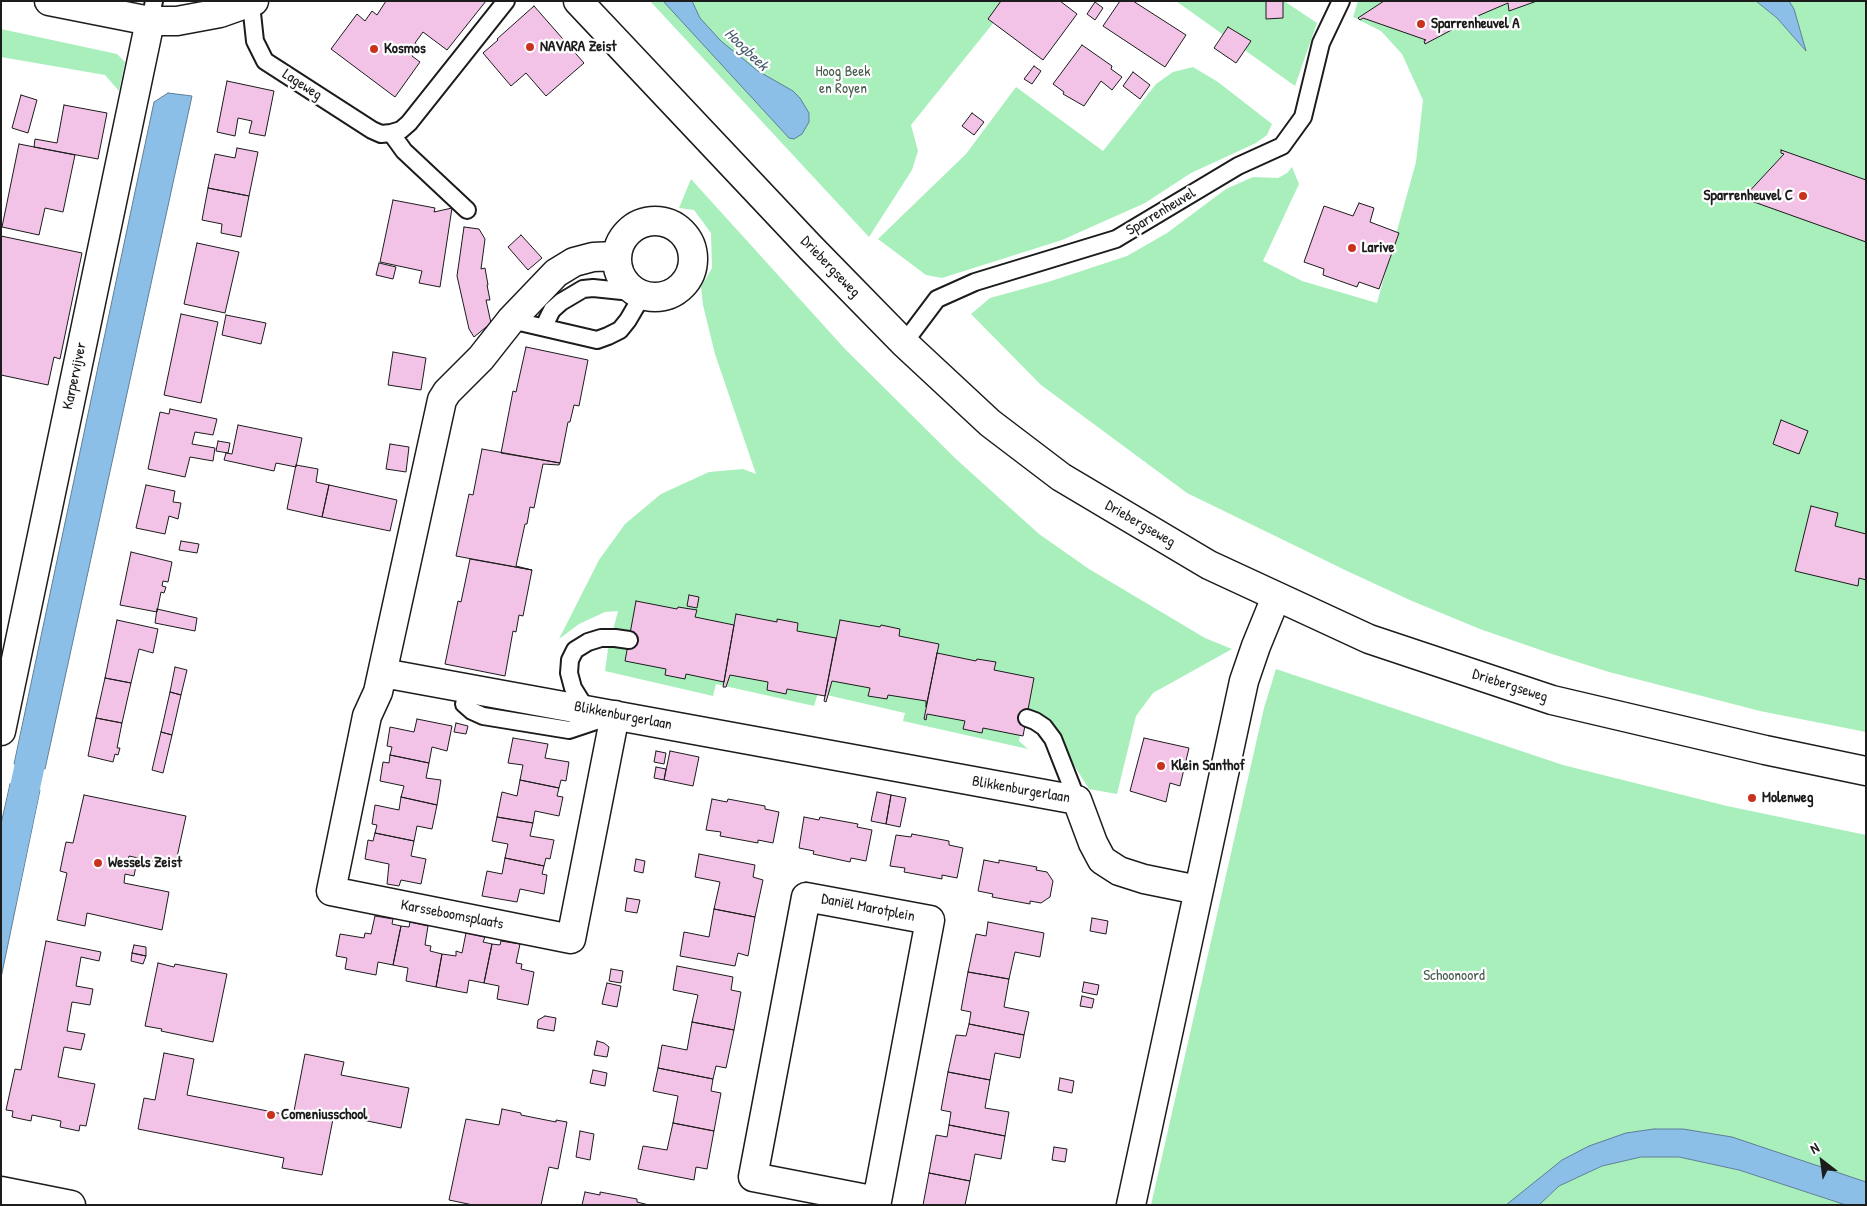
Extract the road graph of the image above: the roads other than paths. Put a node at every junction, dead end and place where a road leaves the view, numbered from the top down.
1 (49, 1) edge
2 (506, 1) edge
3 (578, 1) edge
4 (1341, 1) edge
5 (253, 3) edge
6 (152, 11) edge
7 (391, 133) junction
8 (467, 210) dead end
9 (616, 256) junction
10 (637, 293) junction
11 (511, 320) junction
12 (547, 320) dead end
13 (904, 343) junction
14 (1276, 597) junction
15 (629, 640) dead end
16 (383, 673) junction
17 (464, 704) dead end
18 (586, 709) junction
19 (615, 715) junction
20 (1027, 718) dead end
21 (1, 731) edge
22 (1866, 771) edge
23 (1077, 800) junction
24 (1198, 890) junction
25 (11, 1196) edge
26 (814, 1197) edge
27 (71, 1205) edge
28 (1130, 1205) edge

1 - 6 street, Lageweg
2 - 7 lane
3 - 13 street, Driebergseweg
4 - 13 lane, Sparrenheuvel
5 - 6 street, Lageweg
5 - 7 lane, Lageweg
6 - 21 street, Karpervijver
7 - 8 lane
9 - 10 street
9 - 10 street
9 - 11 street
10 - 11 lane
10 - 12 lane
11 - 16 street
13 - 14 street, Driebergseweg
14 - 22 street, Driebergseweg
14 - 24 street
15 - 18 lane
16 - 18 street, Blikkenburgerlaan
16 - 19 street, Karsseboomsplaats
17 - 19 lane
18 - 19 street, Blikkenburgerlaan
19 - 23 street, Blikkenburgerlaan
20 - 23 lane
23 - 24 street, Blikkenburgerlaan
24 - 28 street
25 - 27 street
26 - 26 street, Daniël Marotplein

